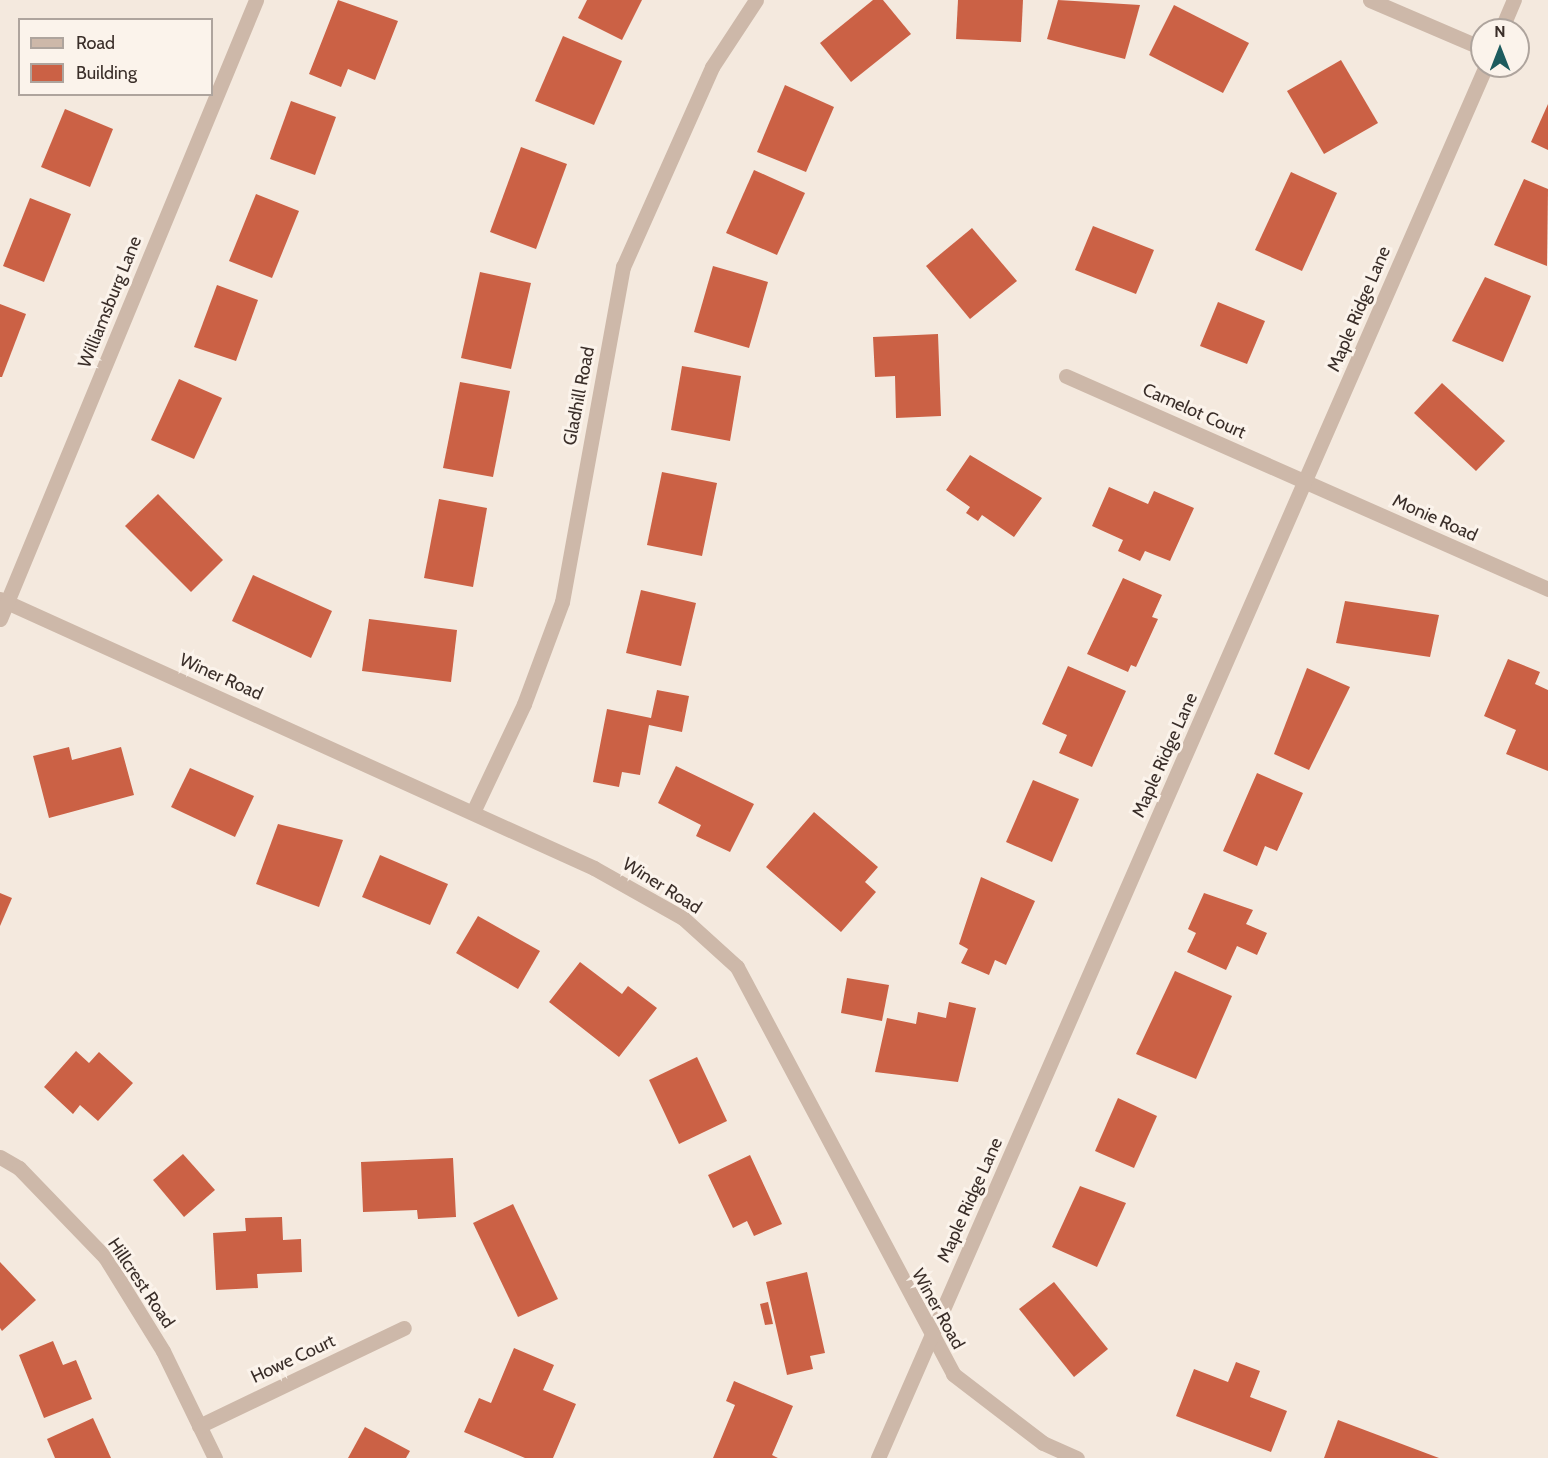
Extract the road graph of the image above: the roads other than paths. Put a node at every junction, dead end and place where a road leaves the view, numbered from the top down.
1 (256, 0) edge
2 (756, 0) edge
3 (1370, 0) edge
4 (1514, 0) edge
5 (1506, 18) edge
6 (1470, 43) edge
7 (1481, 78) edge
8 (1066, 376) dead end
9 (1305, 482) junction
10 (1548, 589) edge
11 (3, 600) edge
12 (0, 619) edge
13 (473, 812) junction
14 (0, 1157) edge
15 (404, 1328) dead end
16 (930, 1339) junction
17 (199, 1426) junction
18 (215, 1458) edge
19 (878, 1458) edge
20 (1077, 1458) edge

1 - 11 street, Williamsburg Lane
2 - 13 street, Gladhill Road
3 - 6 street
4 - 5 street
7 - 9 street, Maple Ridge Lane
8 - 9 street, Camelot Court
9 - 10 street, Monie Road
9 - 16 street, Maple Ridge Lane
11 - 12 street, Williamsburg Lane
11 - 13 street, Winer Road
13 - 16 street, Winer Road
14 - 17 street, Hillcrest Road
15 - 17 street, Howe Court
16 - 19 street, Maple Ridge Lane
16 - 20 street, Winer Road
17 - 18 street, Hillcrest Road

